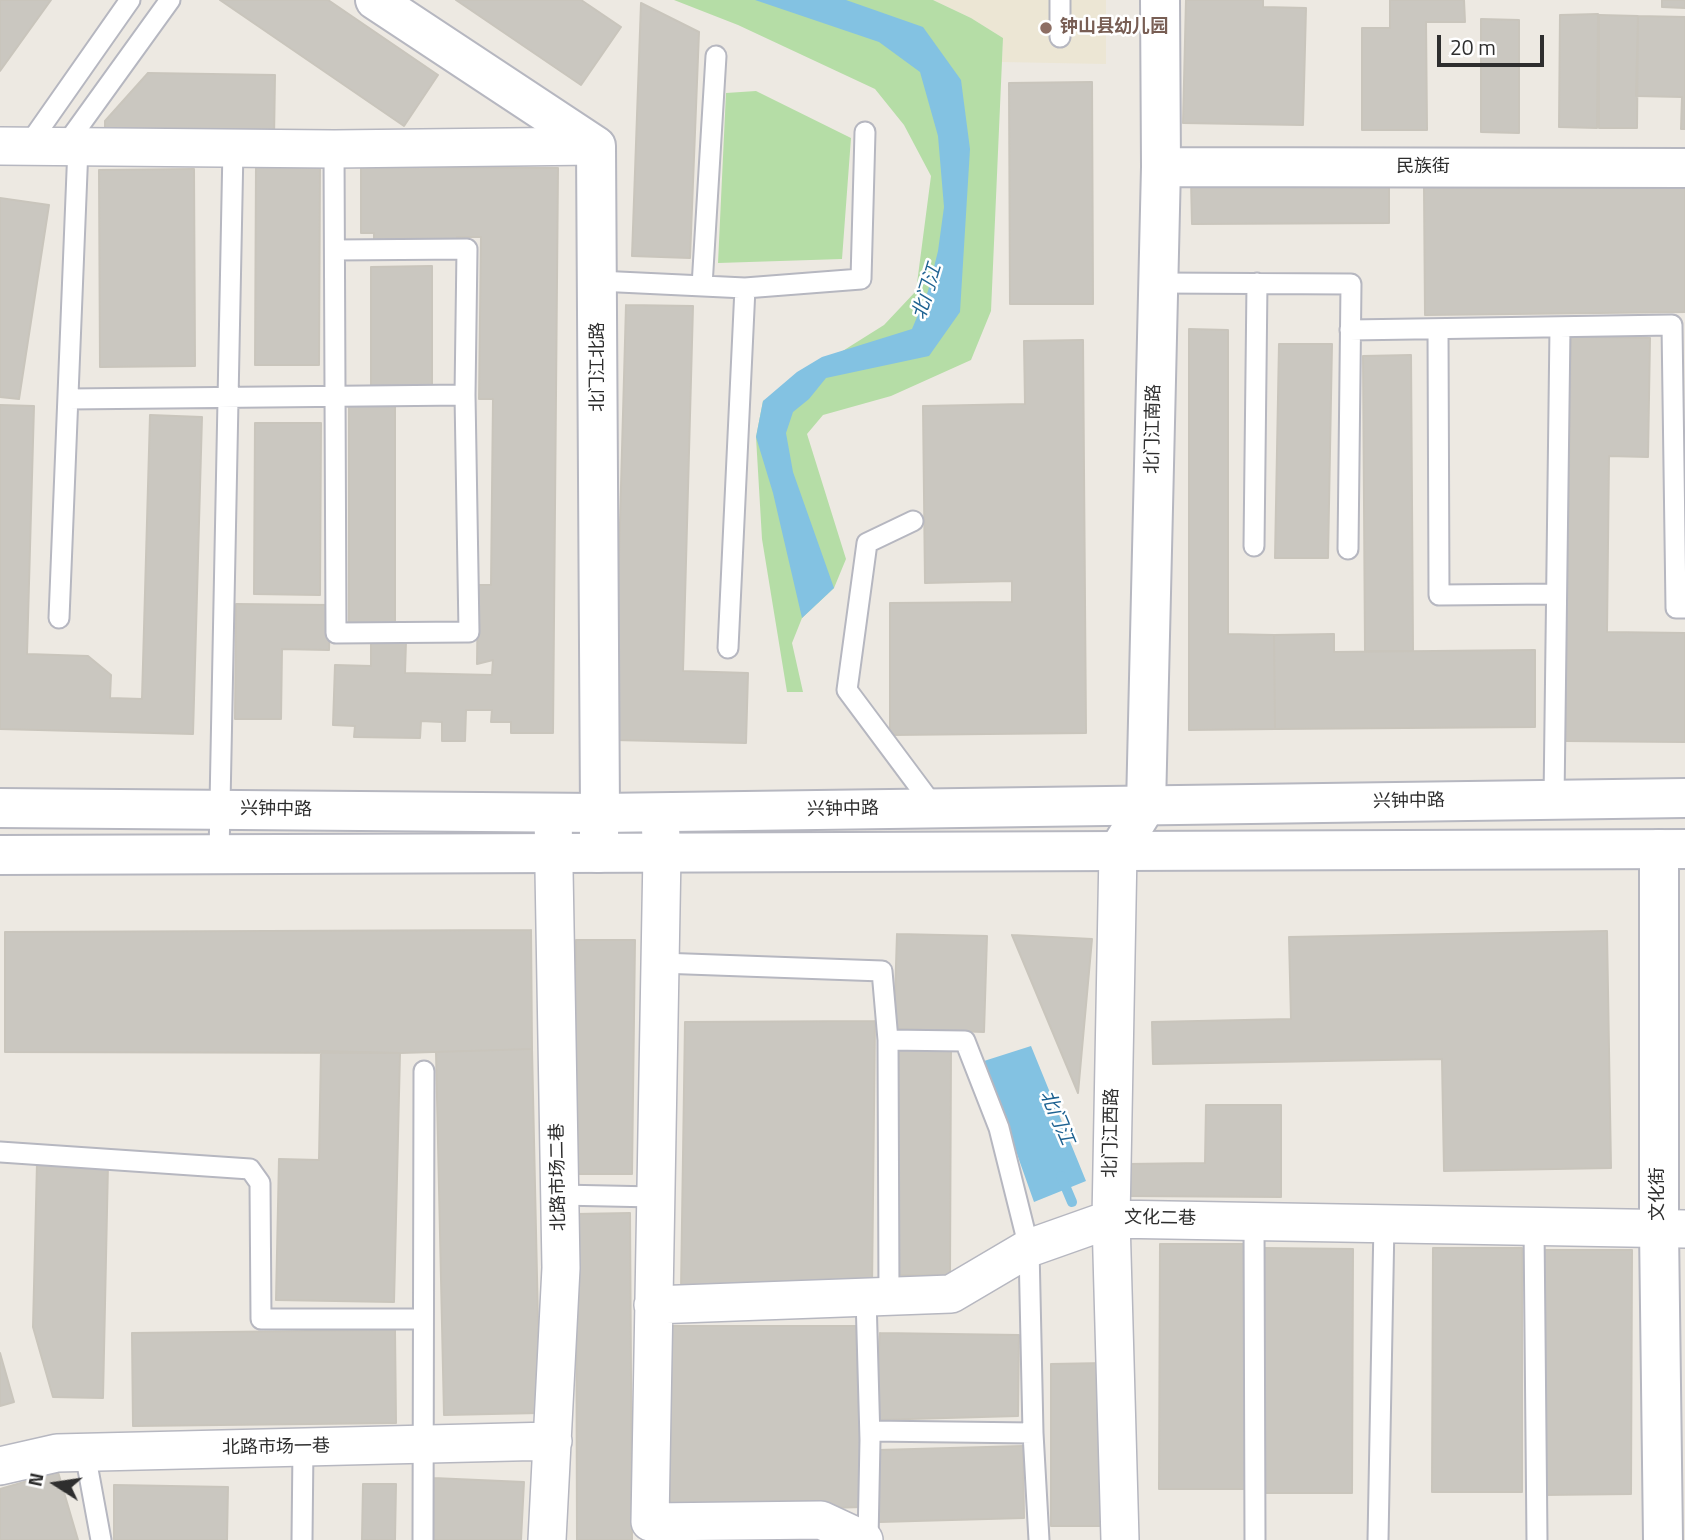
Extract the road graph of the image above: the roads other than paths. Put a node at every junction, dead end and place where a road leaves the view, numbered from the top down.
1 (131, 0) edge
2 (170, 0) edge
3 (375, 0) edge
4 (1060, 0) edge
5 (1160, 0) edge
6 (1060, 37) dead end
7 (716, 56) dead end
8 (865, 132) dead end
9 (596, 146) junction
10 (14, 147) edge
11 (71, 147) junction
12 (233, 148) junction
13 (334, 149) junction
14 (1161, 167) junction
15 (1685, 168) edge
16 (335, 250) junction
17 (598, 281) junction
18 (1158, 283) junction
19 (1256, 284) junction
20 (702, 286) junction
21 (745, 288) junction
22 (1560, 327) junction
23 (1438, 329) junction
24 (1350, 330) junction
25 (466, 395) junction
26 (336, 397) junction
27 (229, 398) junction
28 (68, 399) junction
29 (913, 521) dead end
30 (1254, 546) dead end
31 (1348, 550) dead end
32 (1556, 594) junction
33 (1685, 608) edge
34 (59, 618) dead end
35 (728, 648) dead end
36 (1685, 798) edge
37 (1554, 800) junction
38 (1146, 806) junction
39 (0, 808) edge
40 (936, 809) junction
41 (221, 810) junction
42 (659, 812) junction
43 (553, 813) junction
44 (600, 813) junction
45 (1672, 849) edge
46 (1118, 851) junction
47 (554, 853) junction
48 (597, 853) junction
49 (662, 853) junction
50 (219, 854) junction
51 (0, 855) edge
52 (660, 964) junction
53 (888, 1041) junction
54 (425, 1071) dead end
55 (0, 1152) edge
56 (560, 1195) junction
57 (655, 1197) junction
58 (1111, 1219) junction
59 (1254, 1221) junction
60 (1384, 1223) junction
61 (1534, 1227) junction
62 (1672, 1229) edge
63 (1029, 1248) junction
64 (878, 1296) junction
65 (653, 1305) junction
66 (423, 1319) junction
67 (870, 1431) junction
68 (1033, 1433) junction
69 (553, 1441) junction
70 (422, 1444) junction
71 (303, 1447) junction
72 (85, 1452) junction
73 (0, 1466) edge
74 (100, 1540) edge
75 (302, 1540) edge
76 (423, 1540) edge
77 (547, 1540) edge
78 (866, 1540) edge
79 (1039, 1540) edge
80 (1120, 1540) edge
81 (1255, 1540) edge
82 (1378, 1540) edge
83 (1537, 1540) edge
84 (1663, 1540) edge

1 - 10 lane
2 - 11 lane
3 - 9 main road
4 - 6 lane
5 - 14 main road, 北门江南路
7 - 20 lane
8 - 21 lane
9 - 13 street
9 - 17 main road, 北门江北路
10 - 11 street
11 - 12 street
11 - 28 lane
12 - 13 street
12 - 27 lane
13 - 16 lane
14 - 15 main road, 民族街
14 - 18 main road, 北门江南路
16 - 25 lane
16 - 26 lane
17 - 20 lane
17 - 44 main road, 北门江北路
18 - 19 lane
18 - 38 main road, 北门江南路
19 - 24 lane
19 - 30 lane
20 - 21 lane
21 - 35 lane
22 - 23 lane
22 - 32 lane
22 - 33 lane
23 - 24 lane
23 - 32 lane
24 - 31 lane
25 - 26 lane
25 - 26 lane
26 - 27 lane
27 - 28 lane
27 - 41 lane
28 - 34 lane
29 - 40 lane
32 - 37 lane
36 - 37 main road, 兴钟中路
37 - 38 main road, 兴钟中路
38 - 40 main road, 兴钟中路
38 - 46 main road
39 - 41 main road, 兴钟中路
40 - 42 main road, 兴钟中路
41 - 43 main road, 兴钟中路
41 - 50 lane
42 - 44 main road, 兴钟中路
42 - 49 street
43 - 44 main road, 兴钟中路
43 - 47 street, 北路市场二巷
44 - 48 main road, 北门江北路
45 - 46 main road
45 - 62 main road, 文化街
46 - 49 main road
46 - 58 street, 北门江西路
47 - 48 main road
47 - 50 main road
47 - 56 street, 北路市场二巷
48 - 49 main road
49 - 52 street
50 - 51 main road
52 - 53 lane
52 - 57 street
53 - 63 lane
53 - 64 lane
54 - 66 lane
55 - 66 lane
56 - 57 lane
56 - 69 street, 北路市场二巷
57 - 65 street
58 - 59 street, 文化二巷
58 - 63 street, 文化二巷
58 - 80 street, 北门江西路
59 - 60 street, 文化二巷
59 - 81 lane
60 - 61 street, 文化二巷
60 - 82 lane
61 - 62 street, 文化二巷
61 - 83 lane
62 - 84 main road, 文化街
63 - 64 street, 文化二巷
63 - 68 lane
64 - 65 street, 文化二巷
64 - 67 lane
65 - 78 street
66 - 70 lane
67 - 68 lane
67 - 78 lane
68 - 79 lane
69 - 70 street, 北路市场一巷
69 - 77 street, 北路市场二巷
70 - 71 street, 北路市场一巷
70 - 76 lane
71 - 72 street, 北路市场一巷
71 - 75 lane
72 - 73 street, 北路市场一巷
72 - 74 lane

